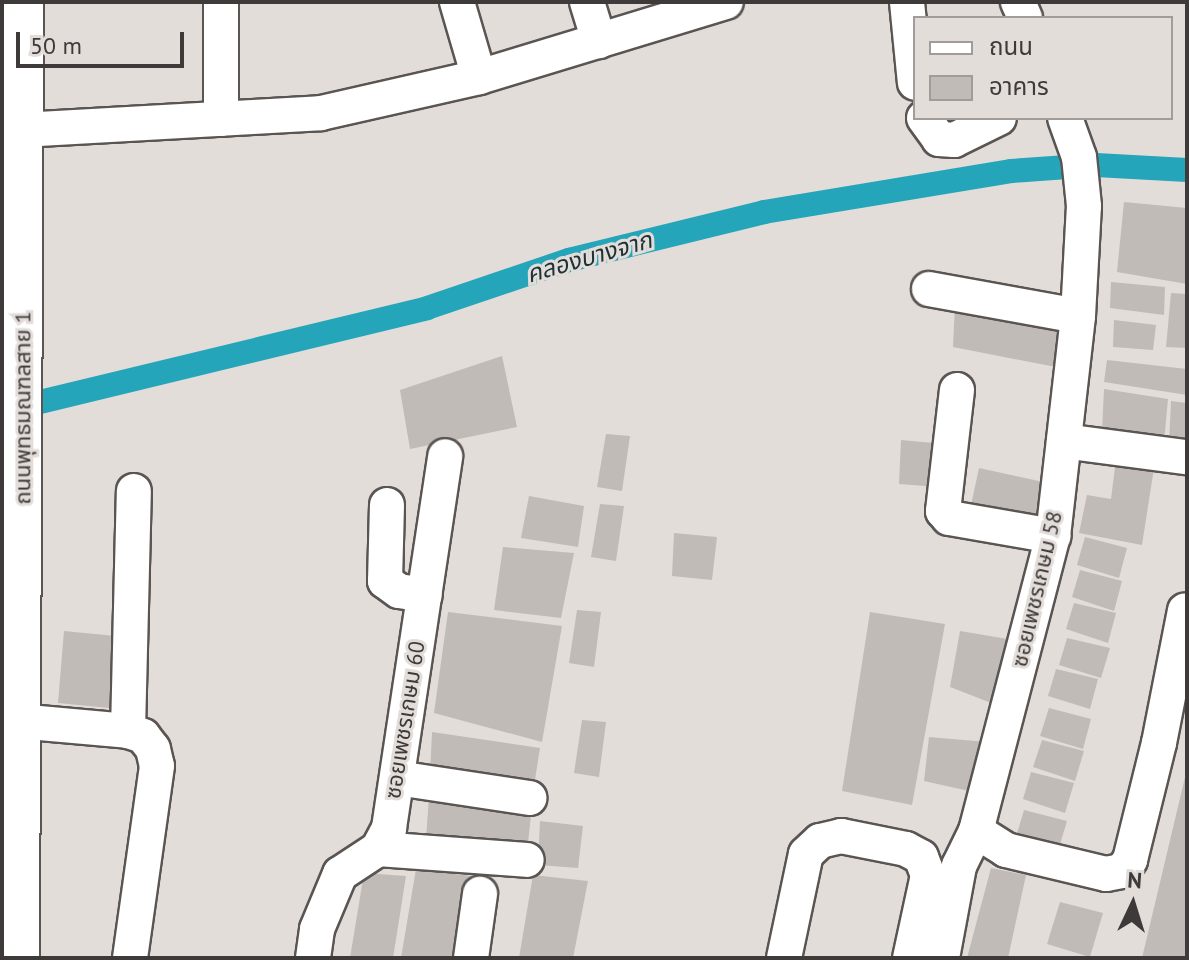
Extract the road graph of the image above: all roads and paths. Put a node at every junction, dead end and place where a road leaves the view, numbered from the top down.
1 (22, 2) edge
2 (221, 2) edge
3 (457, 2) edge
4 (587, 2) edge
5 (726, 2) edge
6 (907, 2) edge
7 (599, 41) junction
8 (913, 63) edge
9 (479, 77) junction
10 (221, 119) junction
11 (925, 120) edge
12 (995, 120) edge
13 (1066, 120) edge
14 (20, 130) junction
15 (929, 289) dead end
16 (1078, 316) junction
17 (957, 390) dead end
18 (1064, 441) junction
19 (445, 456) dead end
20 (1186, 457) edge
21 (134, 491) dead end
22 (387, 505) dead end
23 (1053, 536) junction
24 (425, 595) junction
25 (1185, 611) dead end
26 (17, 721) junction
27 (128, 731) junction
28 (397, 778) junction
29 (530, 798) dead end
30 (976, 831) junction
31 (378, 849) junction
32 (527, 860) dead end
33 (480, 894) dead end
34 (18, 958) edge
35 (130, 958) edge
36 (313, 958) edge
37 (471, 958) edge
38 (784, 958) edge
39 (910, 958) edge
40 (942, 958) edge

1 - 14 main road, ถนนพุทธมณฑลสาย 1
2 - 10 street
3 - 9 street
4 - 7 street
5 - 7 street
6 - 8 street
7 - 9 street
9 - 10 street
10 - 14 street
11 - 12 street
13 - 16 street, ซอยเพชรเกษม 58
14 - 26 main road, ถนนพุทธมณฑลสาย 1
15 - 16 street
16 - 18 street, ซอยเพชรเกษม 58
17 - 23 street
18 - 20 street
18 - 23 street, ซอยเพชรเกษม 58
19 - 24 street, ซอยเพชรเกษม 60
21 - 27 street
22 - 24 street
23 - 30 street, ซอยเพชรเกษม 58
24 - 28 street, ซอยเพชรเกษม 60
25 - 30 street
26 - 27 street
26 - 34 main road, ถนนพุทธมณฑลสาย 1
27 - 35 street
28 - 29 street
28 - 31 street, ซอยเพชรเกษม 60
30 - 40 street, ซอยเพชรเกษม 58
31 - 32 street
31 - 36 street
33 - 37 street
38 - 39 street

